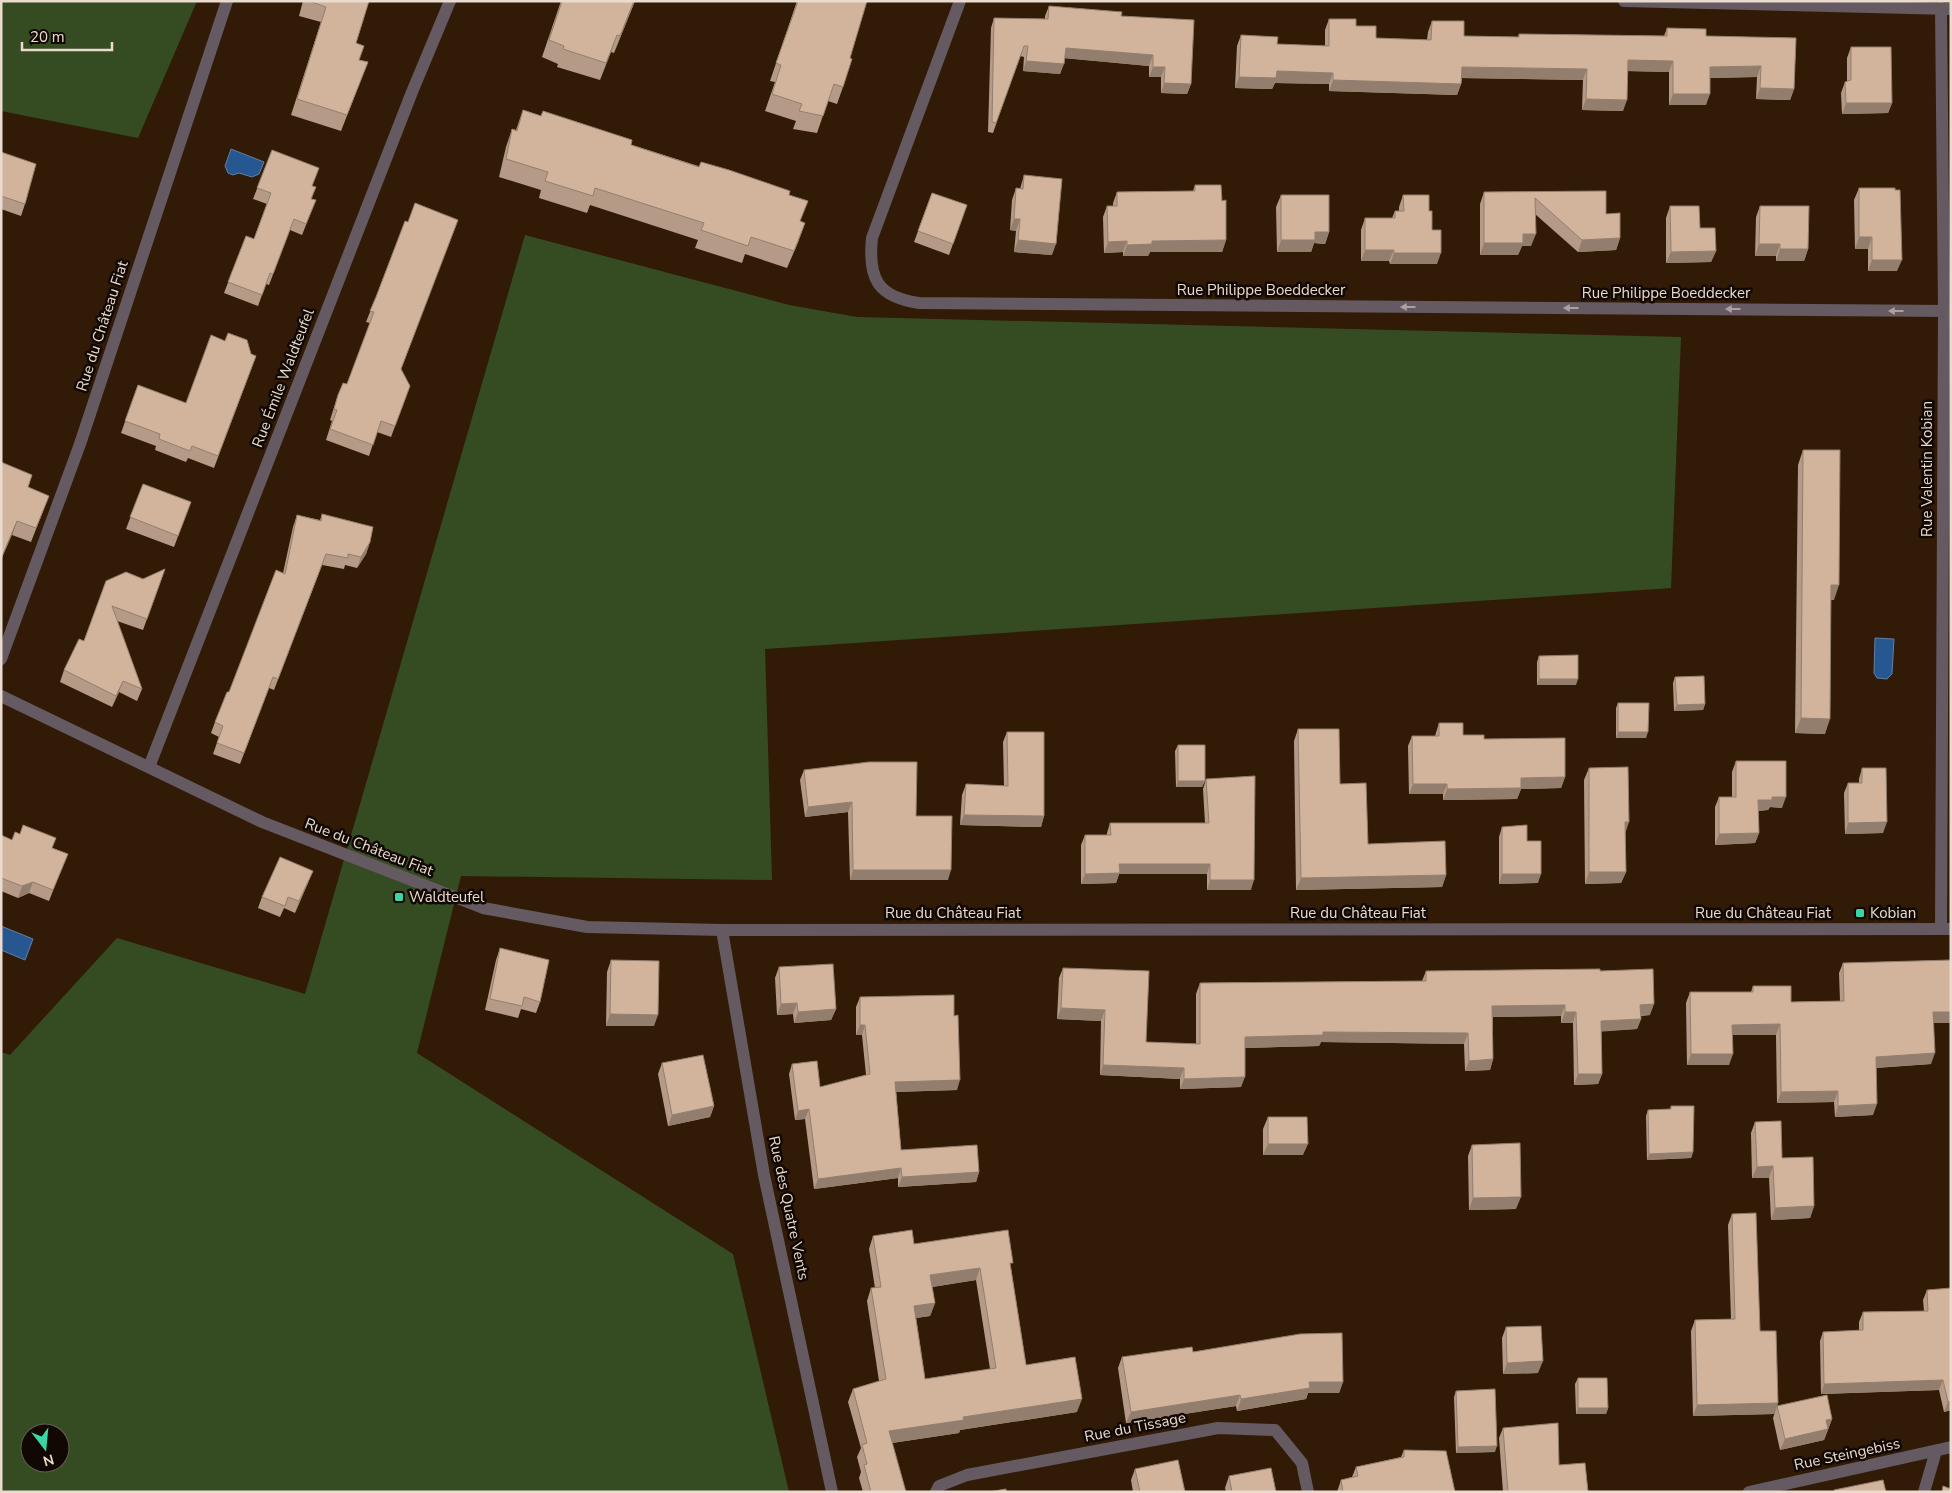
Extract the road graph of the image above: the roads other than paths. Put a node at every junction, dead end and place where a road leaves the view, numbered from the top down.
1 (227, 1) edge
2 (450, 1) edge
3 (960, 1) edge
4 (1624, 1) edge
5 (1860, 4) edge
6 (1946, 8) edge
7 (1948, 311) edge
8 (1, 659) edge
9 (1, 696) edge
10 (149, 767) junction
11 (1946, 929) edge
12 (722, 930) junction
13 (1951, 1447) edge
14 (1936, 1451) junction
15 (832, 1492) edge
16 (936, 1492) edge
17 (1308, 1492) edge
18 (1749, 1492) edge
19 (1924, 1492) edge

1 - 8 street, Rue du Château Fiat
2 - 10 street, Rue Émile Waldteufel
7 -> 3 street, Rue Philippe Boeddecker
4 - 5 street
5 - 6 street
6 - 7 street, Rue Valentin Kobian
7 - 11 street, Rue Valentin Kobian
9 - 10 street, Rue du Château Fiat
10 - 12 street, Rue du Château Fiat
11 - 12 street, Rue du Château Fiat
12 - 15 street, Rue des Quatre Vents
13 - 14 street, Rue Steingebiss
14 - 18 street, Rue Steingebiss
14 - 19 street
16 - 17 street, Rue du Tissage

